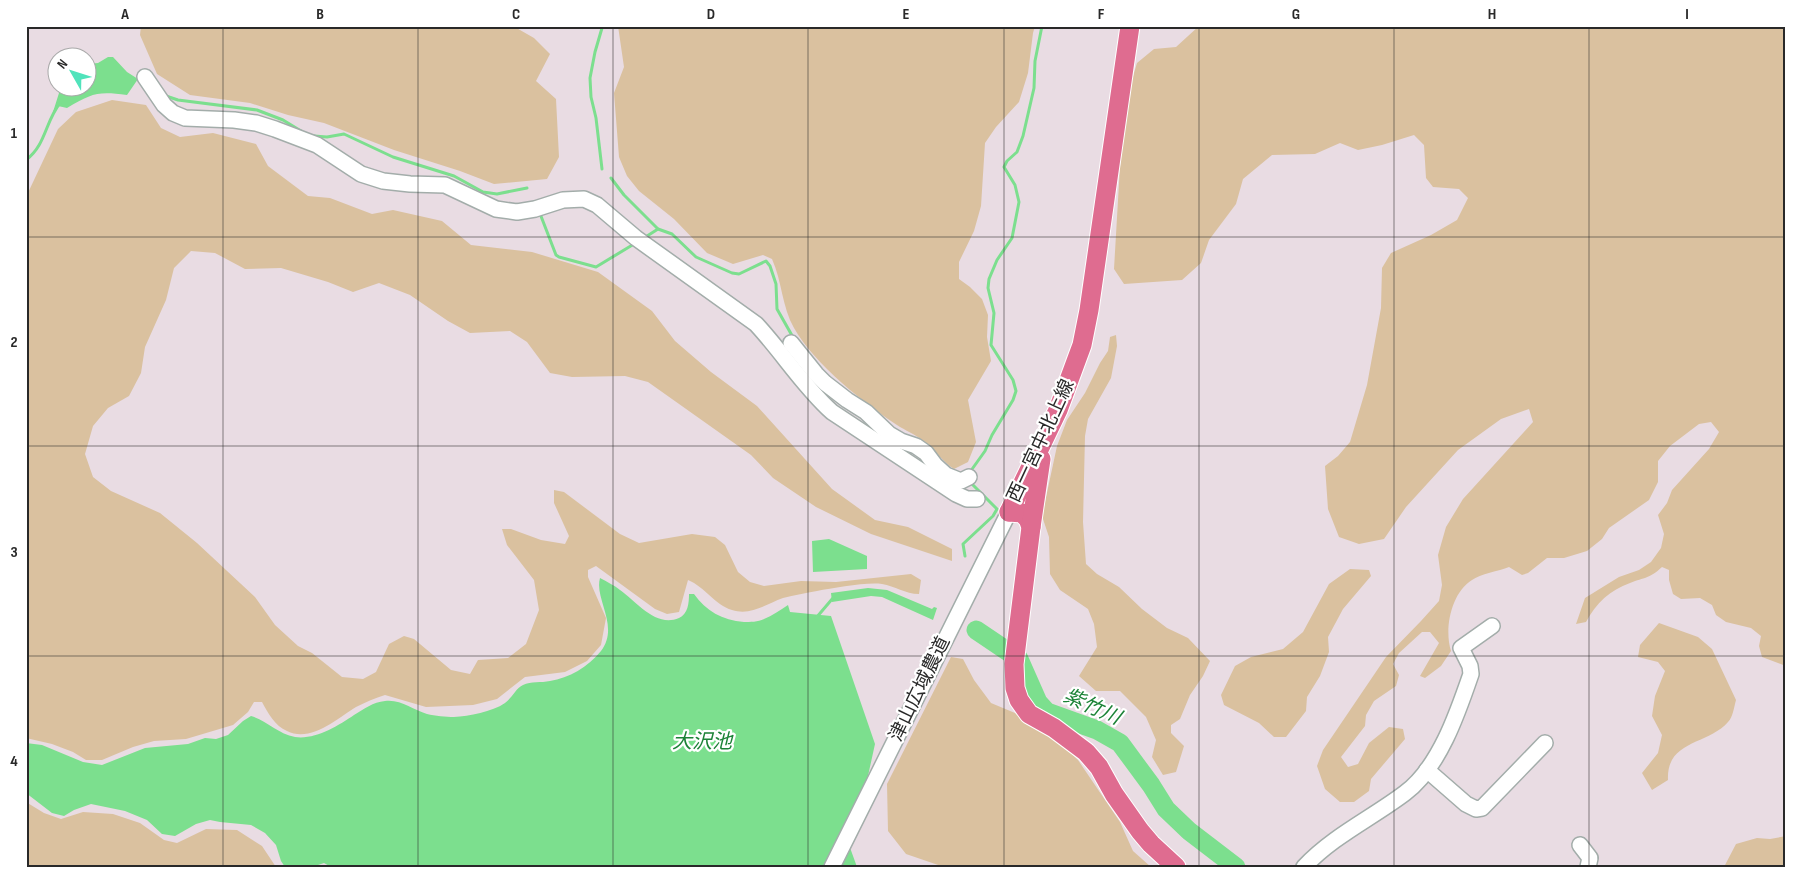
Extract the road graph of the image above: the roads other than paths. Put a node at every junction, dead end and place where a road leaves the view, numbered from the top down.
1 (1130, 26) edge
2 (145, 77) dead end
3 (791, 343) dead end
4 (1042, 445) junction
5 (969, 476) dead end
6 (977, 499) dead end
7 (1009, 512) junction
8 (1030, 527) junction
9 (1492, 626) dead end
10 (1545, 743) dead end
11 (1426, 770) junction
12 (1580, 845) dead end
13 (832, 867) edge
14 (1176, 867) edge
15 (1304, 867) edge
16 (1588, 867) edge

1 - 4 main road, 西一宮中北上線
2 - 6 street
3 - 5 street
4 - 7 main road, 西一宮中北上線
4 - 8 main road
7 - 8 main road, 西一宮中北上線
7 - 13 street, 津山広域農道
8 - 14 main road, 西一宮中北上線
9 - 11 street
10 - 11 street
11 - 15 street
12 - 16 street

